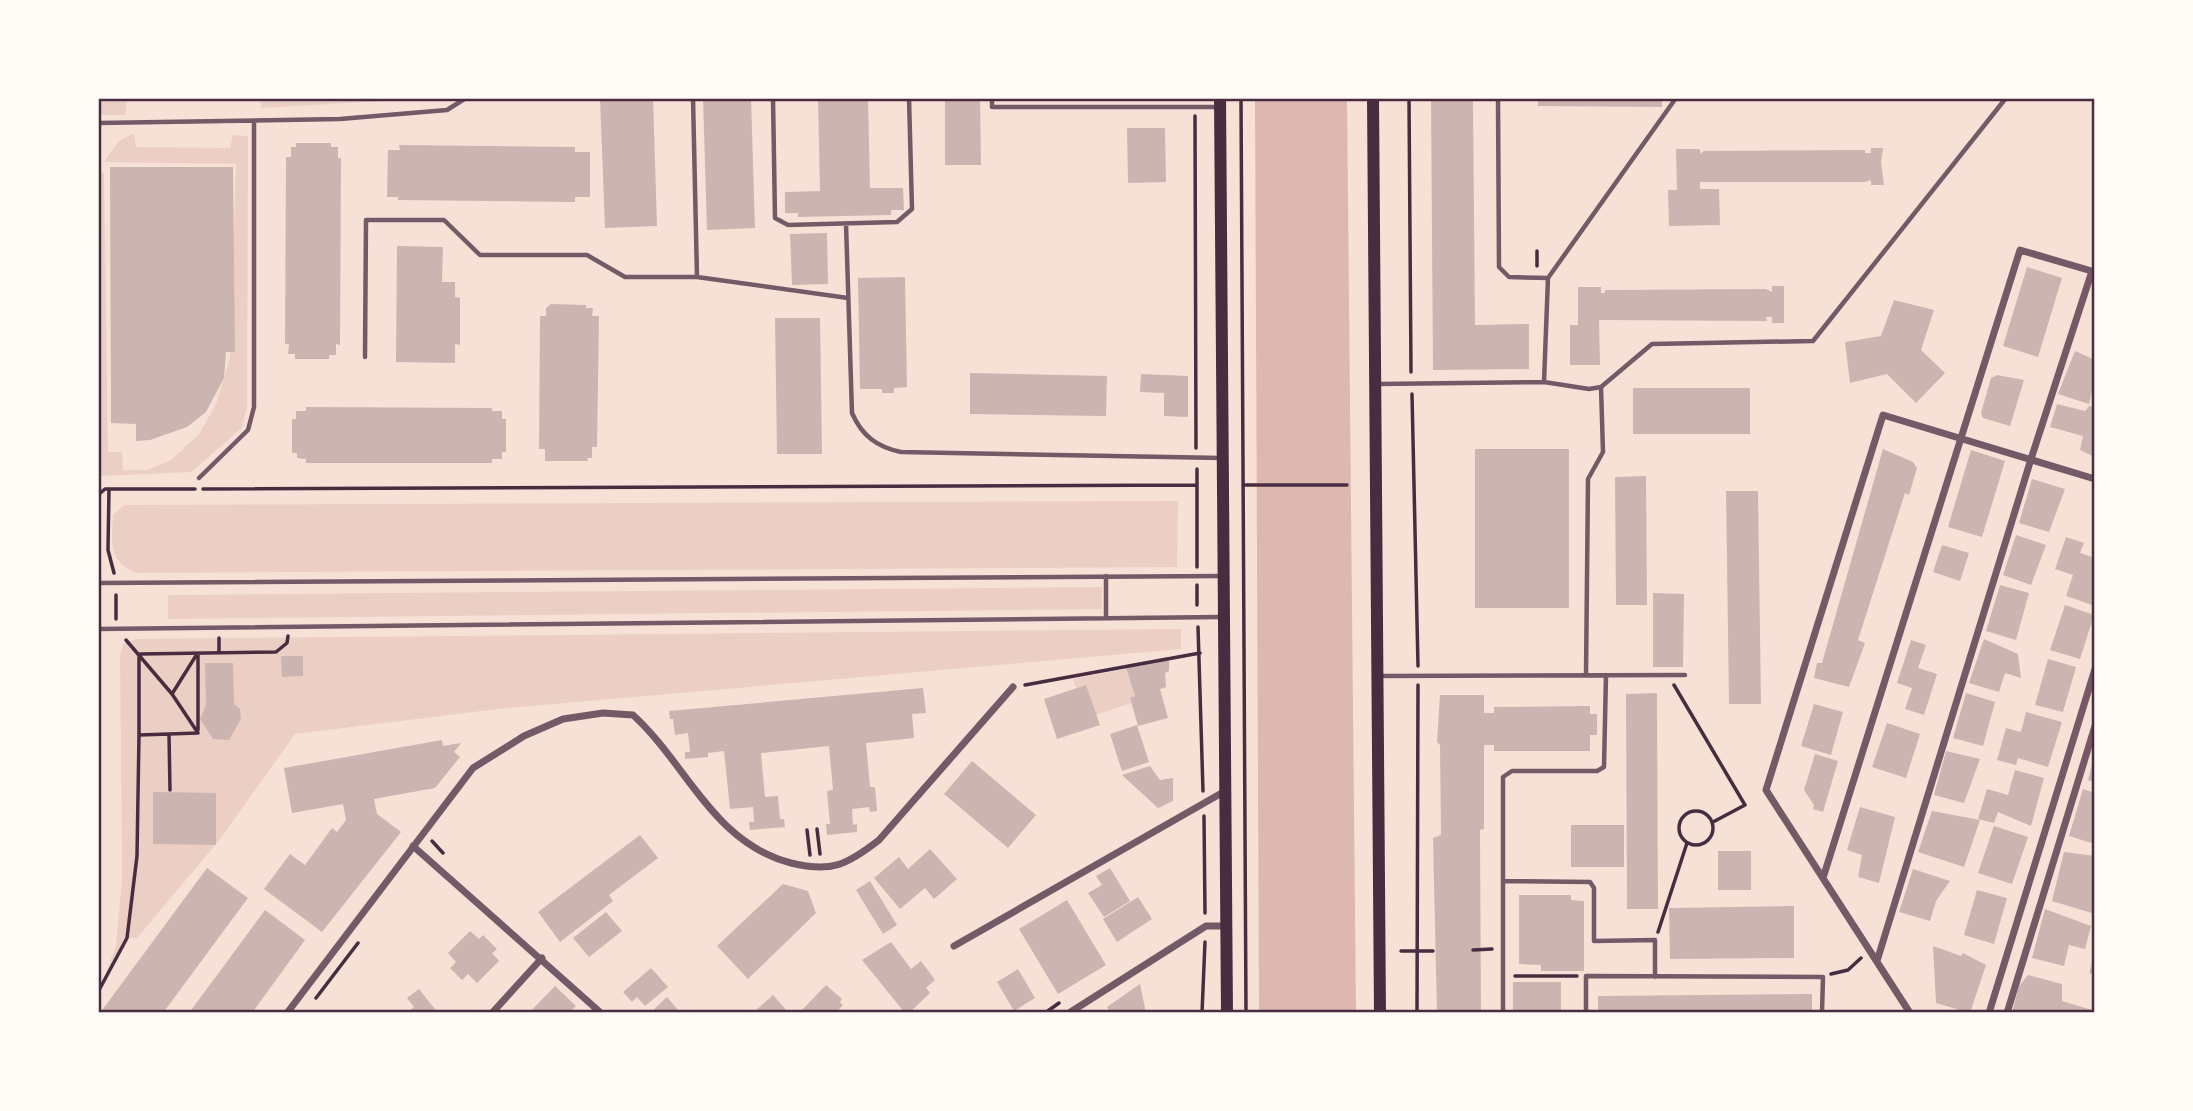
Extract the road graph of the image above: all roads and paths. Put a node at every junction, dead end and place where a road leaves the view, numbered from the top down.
1 (466, 98) edge
2 (693, 98) edge
3 (773, 98) edge
4 (909, 98) edge
5 (992, 98) edge
6 (1241, 98) edge
7 (1373, 98) edge
8 (1409, 98) edge
9 (1497, 98) edge
10 (1676, 98) edge
11 (2006, 98) edge
12 (1220, 103) edge
13 (1195, 107) junction
14 (254, 121) junction
15 (98, 123) edge
16 (846, 224) junction
17 (1537, 251) dead end
18 (2094, 272) edge
19 (697, 276) junction
20 (1537, 277) junction
21 (1548, 278) junction
22 (848, 298) junction
23 (365, 357) dead end
24 (1544, 382) junction
25 (1412, 383) junction
26 (1375, 384) junction
27 (1601, 387) junction
28 (1961, 438) junction
29 (1196, 457) junction
30 (1223, 458) junction
31 (2031, 459) junction
32 (198, 478) dead end
33 (2095, 479) edge
34 (1197, 485) junction
35 (1243, 485) junction
36 (1347, 485) dead end
37 (98, 495) edge
38 (1106, 576) junction
39 (1197, 576) junction
40 (1224, 576) junction
41 (98, 583) edge
42 (1197, 617) junction
43 (1224, 617) junction
44 (1106, 618) junction
45 (290, 627) junction
46 (98, 629) edge
47 (116, 629) junction
48 (198, 653) junction
49 (1201, 653) dead end
50 (139, 654) junction
51 (2095, 668) edge
52 (1418, 675) junction
53 (1586, 675) junction
54 (1606, 675) junction
55 (1668, 675) junction
56 (1685, 675) dead end
57 (1378, 676) junction
58 (1013, 687) joint
59 (172, 694) junction
60 (2095, 726) edge
61 (198, 733) junction
62 (169, 734) junction
63 (139, 735) junction
64 (170, 790) dead end
65 (1227, 790) junction
66 (1713, 822) junction
67 (817, 829) dead end
68 (807, 830) dead end
69 (424, 832) junction
70 (1687, 842) junction
71 (413, 846) junction
72 (810, 855) dead end
73 (446, 856) dead end
74 (820, 856) dead end
75 (1823, 878) junction
76 (1503, 881) junction
77 (1227, 926) junction
78 (365, 934) dead end
79 (1655, 940) junction
80 (954, 946) dead end
81 (1503, 949) junction
82 (1473, 950) dead end
83 (1869, 950) junction
84 (1401, 951) dead end
85 (1416, 951) junction
86 (1433, 951) dead end
87 (542, 958) junction
88 (1877, 961) junction
89 (1503, 976) junction
90 (1586, 976) junction
91 (1823, 976) junction
92 (1655, 977) junction
93 (98, 992) edge
94 (313, 1004) dead end
95 (287, 1013) edge
96 (492, 1013) edge
97 (601, 1013) edge
98 (1069, 1013) edge
99 (1227, 1013) edge
100 (1246, 1013) edge
101 (1380, 1013) edge
102 (1417, 1013) edge
103 (1503, 1013) edge
104 (1586, 1013) edge
105 (1822, 1013) edge
106 (1910, 1013) edge
107 (1989, 1013) edge
108 (2007, 1013) edge

1 - 14 lane
2 - 19 lane
3 - 16 lane
4 - 16 lane
5 - 13 lane
6 - 35 path
7 - 26 main road
8 - 25 path
9 - 20 lane
10 - 21 lane
11 - 27 lane
12 - 13 lane
12 - 30 main road
13 - 29 path
14 - 15 lane
14 - 32 lane
16 - 22 lane
17 - 20 path
18 - 28 street
18 - 31 street
19 - 22 lane
19 - 23 lane
20 - 21 lane
21 - 24 lane
22 - 29 lane
24 - 25 lane
24 - 27 lane
25 - 26 lane
25 - 52 path
26 - 57 main road
27 - 53 lane
28 - 31 street
28 - 75 street
28 - 75 street
29 - 30 lane
29 - 34 path
30 - 40 main road
31 - 33 street
31 - 88 street
34 - 37 path
34 - 39 path
35 - 36 path
35 - 100 path
38 - 39 lane
38 - 41 lane
38 - 44 lane
39 - 40 lane
39 - 42 path
40 - 43 main road
42 - 43 lane
42 - 44 lane
43 - 65 main road
44 - 45 lane
45 - 47 lane
45 - 48 path
46 - 47 lane
47 - 50 path
48 - 50 path
48 - 59 path
48 - 61 path
49 - 58 path
50 - 59 path
50 - 63 path
51 - 107 street
52 - 53 lane
52 - 57 lane
52 - 85 path
53 - 54 lane
54 - 55 lane
54 - 76 lane
55 - 56 lane
55 - 66 path
57 - 101 main road
58 - 69 street
59 - 61 path
60 - 108 street
61 - 62 path
62 - 63 path
62 - 64 path
63 - 93 path
65 - 77 main road
65 - 80 street
66 - 70 path
66 - 70 path
67 - 74 path
68 - 72 path
69 - 71 street
69 - 73 path
70 - 79 path
71 - 87 street
71 - 95 street
75 - 83 street
76 - 79 lane
76 - 81 lane
77 - 98 street
77 - 99 main road
78 - 94 path
79 - 92 lane
81 - 82 path
81 - 89 lane
83 - 88 street
83 - 91 path
84 - 85 path
85 - 86 path
85 - 102 path
87 - 96 street
87 - 97 street
88 - 106 street
89 - 90 path
89 - 103 lane
90 - 92 lane
90 - 104 lane
91 - 92 lane
91 - 105 lane

